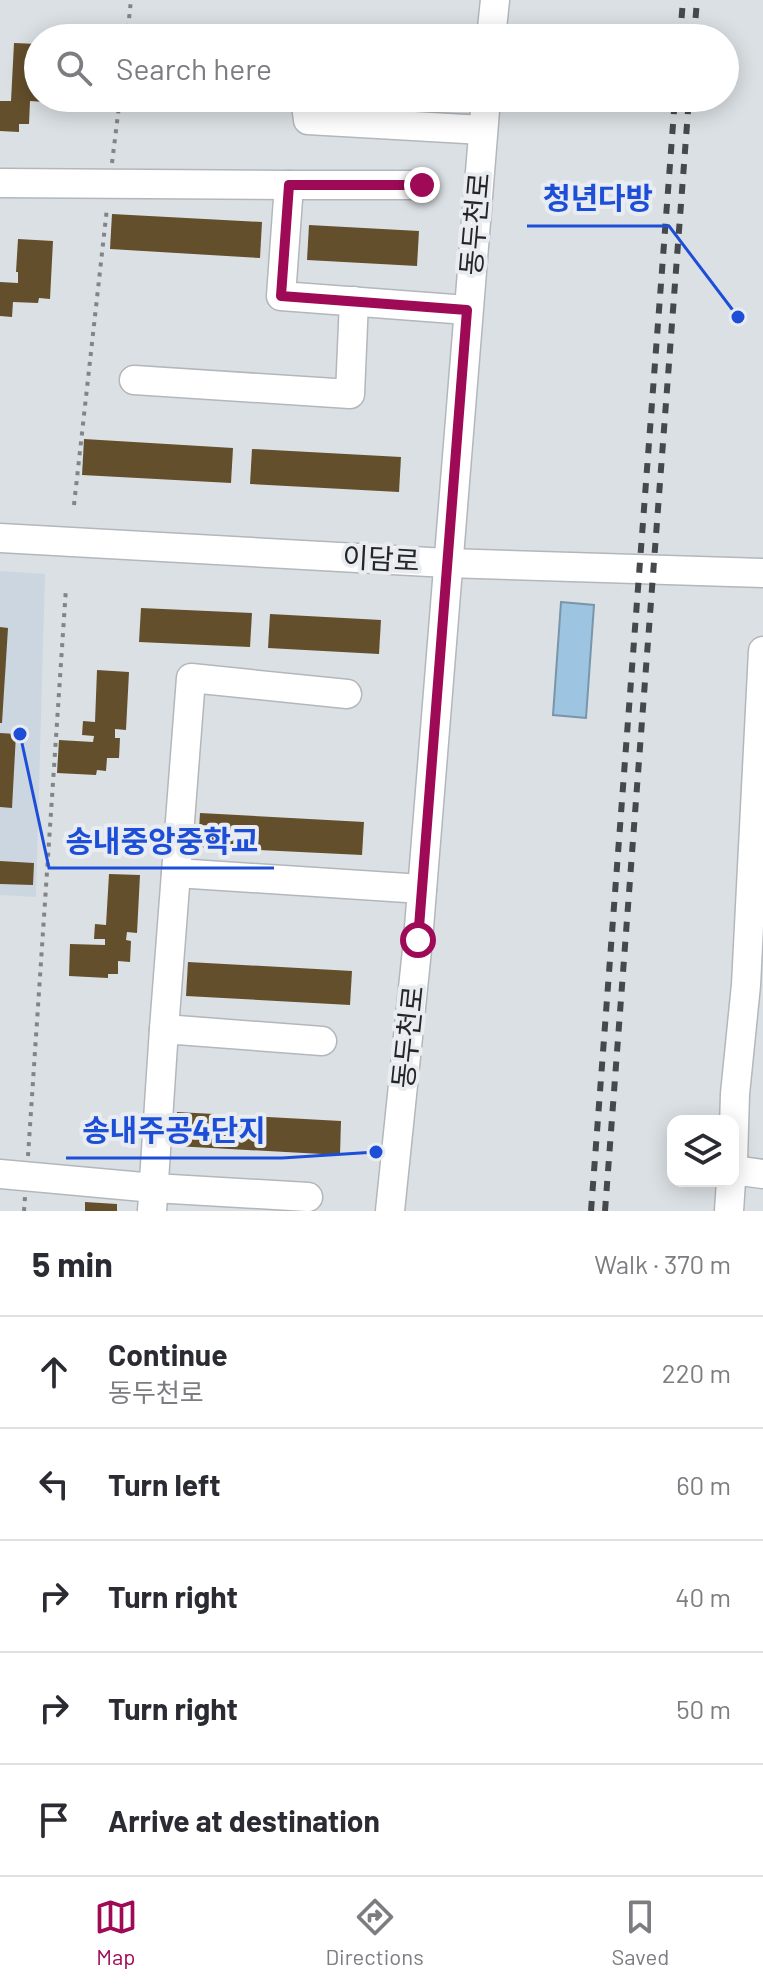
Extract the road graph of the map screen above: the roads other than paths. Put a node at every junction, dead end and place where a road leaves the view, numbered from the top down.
1 (495, 0) edge
2 (492, 24) edge
3 (307, 112) edge
4 (485, 112) edge
5 (483, 130) junction
6 (0, 183) edge
7 (289, 185) junction
8 (422, 185) dead end
9 (354, 301) junction
10 (467, 310) junction
11 (134, 380) dead end
12 (0, 538) edge
13 (447, 563) junction
14 (763, 573) edge
15 (763, 651) edge
16 (347, 694) dead end
17 (176, 873) junction
18 (422, 889) junction
19 (164, 1029) junction
20 (322, 1041) dead end
21 (734, 1115) edge
22 (739, 1171) edge
23 (763, 1174) edge
24 (13, 1175) edge
25 (731, 1187) edge
26 (308, 1197) dead end
27 (153, 1200) edge
28 (390, 1211) edge
29 (729, 1211) edge

1 - 2 street
3 - 5 street
4 - 5 street, 동두천로
5 - 10 street, 동두천로
6 - 7 street
7 - 8 street
7 - 9 street
9 - 10 street
9 - 11 street
10 - 13 street, 동두천로
12 - 13 street, 이담로
13 - 14 street, 이담로
13 - 18 street, 동두천로
15 - 21 street
16 - 17 street
17 - 18 street
17 - 19 street
18 - 28 street, 동두천로
19 - 20 street
19 - 27 street
22 - 23 street
24 - 27 street
25 - 29 street
26 - 27 street

